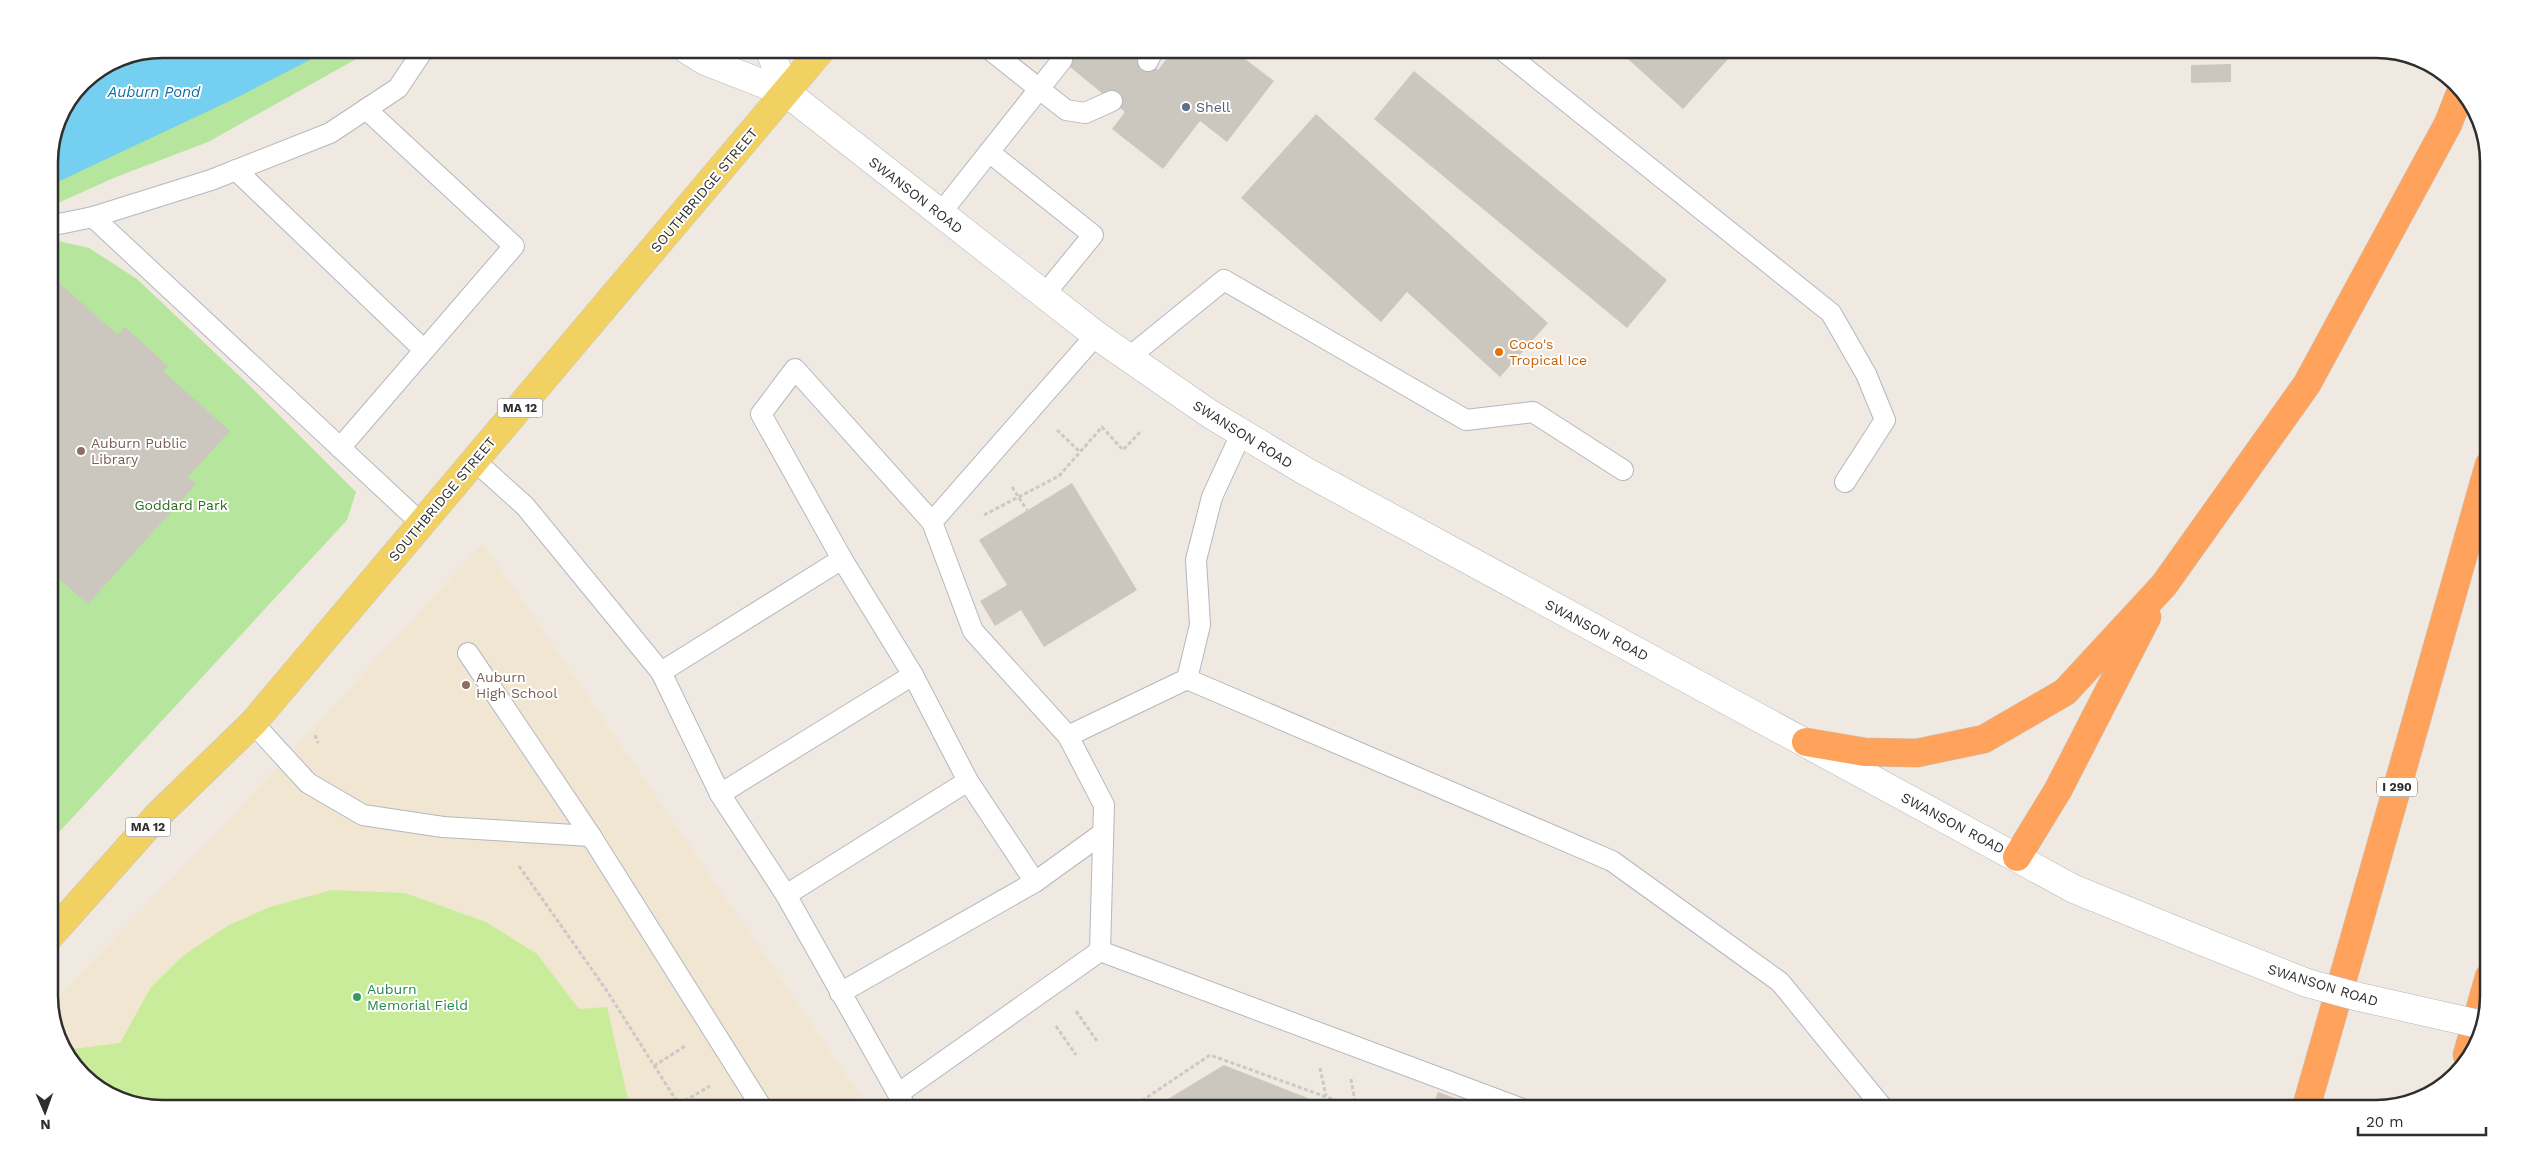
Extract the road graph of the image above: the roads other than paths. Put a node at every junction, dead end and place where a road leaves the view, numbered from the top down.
1 (418, 58) edge
2 (701, 58) edge
3 (773, 58) edge
4 (815, 58) edge
5 (1001, 58) edge
6 (1512, 58) edge
7 (1062, 60) dead end
8 (1038, 90) junction
9 (787, 92) junction
10 (2458, 97) edge
11 (1112, 101) dead end
12 (366, 109) junction
13 (989, 152) junction
14 (236, 170) junction
15 (940, 214) junction
16 (93, 217) junction
17 (58, 224) edge
18 (1044, 295) junction
19 (1096, 334) junction
20 (424, 350) junction
21 (1128, 358) junction
22 (1241, 434) junction
23 (340, 448) junction
24 (475, 461) junction
25 (1623, 470) dead end
26 (1845, 482) dead end
27 (2480, 497) edge
28 (932, 522) junction
29 (422, 524) junction
30 (842, 559) junction
31 (2164, 585) junction
32 (468, 653) dead end
33 (661, 672) junction
34 (913, 675) junction
35 (1187, 679) junction
36 (253, 723) junction
37 (1068, 736) junction
38 (1806, 742) junction
39 (968, 782) junction
40 (720, 794) junction
41 (1103, 833) junction
42 (591, 836) junction
43 (2017, 857) junction
44 (1034, 882) junction
45 (786, 895) junction
46 (58, 927) edge
47 (1100, 951) junction
48 (840, 993) junction
49 (2477, 1019) edge
50 (2476, 1023) edge
51 (2473, 1036) edge
52 (757, 1100) edge
53 (902, 1100) edge
54 (904, 1100) edge
55 (1499, 1100) edge
56 (1876, 1100) edge
57 (2308, 1100) edge

1 - 12 lane
2 - 9 street
3 - 9 street
4 - 9 main road, SOUTHBRIDGE STREET / MA 12
5 - 8 lane
6 - 26 lane
7 - 8 lane
8 - 11 lane
8 - 13 lane
9 - 15 street, SWANSON ROAD
9 - 24 main road, SOUTHBRIDGE STREET / MA 12
10 - 31 highway
12 - 14 lane
12 - 20 lane
13 - 15 lane
13 - 18 lane
14 - 16 lane
14 - 20 lane
15 - 18 street, SWANSON ROAD
16 - 17 lane
16 - 23 lane
18 - 19 street, SWANSON ROAD
19 - 21 street, SWANSON ROAD
19 - 28 lane
20 - 23 lane
21 - 22 street, SWANSON ROAD
21 - 25 lane
22 - 35 lane
22 - 38 street, SWANSON ROAD
23 - 29 lane
24 - 29 main road, SOUTHBRIDGE STREET / MA 12
24 - 33 lane
27 - 57 highway, I 290
28 - 30 lane
28 - 37 lane
29 - 36 main road, SOUTHBRIDGE STREET / MA 12
30 - 33 lane
30 - 34 lane
31 - 38 highway
31 - 43 highway
32 - 42 lane
33 - 40 lane
34 - 39 lane
34 - 40 lane
35 - 37 lane
35 - 56 lane
36 - 42 lane
36 - 46 main road, SOUTHBRIDGE STREET / MA 12
37 - 41 lane
38 - 43 street, SWANSON ROAD
39 - 44 lane
39 - 45 lane
40 - 45 lane
41 - 44 lane
41 - 47 lane
42 - 52 lane
43 - 50 street, SWANSON ROAD, bridge
44 - 48 lane
45 - 48 lane
47 - 54 lane
47 - 55 lane
48 - 53 lane
49 - 51 highway

